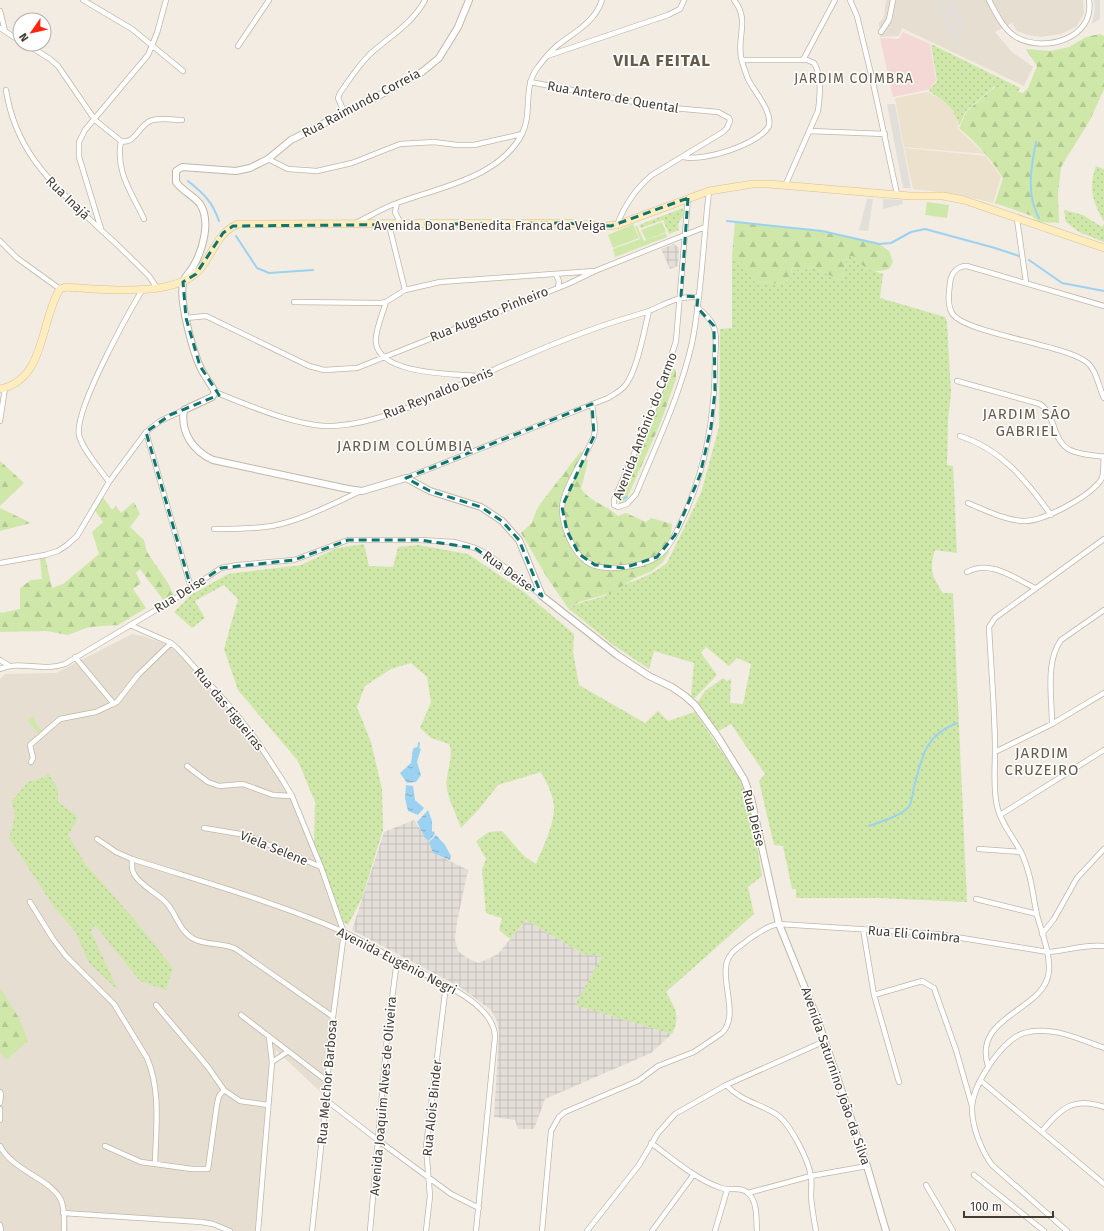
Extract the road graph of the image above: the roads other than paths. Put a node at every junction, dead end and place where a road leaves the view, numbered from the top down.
1 (83, 0) edge
2 (166, 0) edge
3 (269, 0) edge
4 (425, 0) edge
5 (470, 0) edge
6 (602, 0) edge
7 (684, 0) edge
8 (734, 0) edge
9 (835, 0) edge
10 (850, 0) edge
11 (893, 0) edge
12 (988, 0) edge
13 (1089, 0) edge
14 (0, 11) edge
15 (0, 28) edge
16 (5, 31) junction
17 (881, 32) dead end
18 (12, 36) edge
19 (152, 45) junction
20 (238, 46) dead end
21 (39, 52) edge
22 (546, 57) junction
23 (742, 60) junction
24 (803, 60) junction
25 (183, 71) dead end
26 (530, 82) junction
27 (6, 90) dead end
28 (345, 114) junction
29 (95, 120) junction
30 (182, 120) dead end
31 (810, 131) junction
32 (522, 134) junction
33 (885, 134) junction
34 (121, 141) junction
35 (684, 156) junction
36 (268, 159) junction
37 (785, 186) junction
38 (709, 191) junction
39 (897, 194) junction
40 (688, 198) junction
41 (397, 203) junction
42 (144, 219) dead end
43 (1016, 219) junction
44 (401, 224) junction
45 (351, 225) junction
46 (389, 225) junction
47 (617, 225) junction
48 (704, 228) junction
49 (101, 229) junction
50 (686, 234) junction
51 (0, 241) edge
52 (1104, 248) edge
53 (595, 271) junction
54 (556, 275) junction
55 (183, 282) junction
56 (1026, 282) junction
57 (558, 287) junction
58 (157, 288) junction
59 (60, 289) junction
60 (142, 290) junction
61 (405, 290) junction
62 (681, 297) junction
63 (698, 298) junction
64 (294, 302) dead end
65 (386, 302) junction
66 (1104, 306) edge
67 (697, 307) junction
68 (648, 311) junction
69 (186, 318) junction
70 (384, 358) junction
71 (479, 376) junction
72 (956, 381) dead end
73 (2, 388) edge
74 (215, 392) junction
75 (1104, 398) edge
76 (592, 404) junction
77 (184, 410) junction
78 (0, 421) edge
79 (146, 432) junction
80 (960, 436) dead end
81 (1104, 457) edge
82 (406, 478) junction
83 (109, 482) junction
84 (362, 491) junction
85 (968, 503) dead end
86 (1051, 515) junction
87 (214, 530) dead end
88 (1104, 538) edge
89 (0, 563) edge
90 (967, 572) dead end
91 (191, 588) junction
92 (1035, 588) junction
93 (542, 596) junction
94 (1104, 610) edge
95 (130, 625) junction
96 (171, 643) junction
97 (75, 657) junction
98 (0, 660) edge
99 (8, 665) junction
100 (0, 669) edge
101 (1104, 693) edge
102 (114, 704) junction
103 (1052, 724) junction
104 (1104, 750) edge
105 (995, 752) junction
106 (31, 762) dead end
107 (187, 766) dead end
108 (292, 796) junction
109 (1000, 815) junction
110 (204, 828) dead end
111 (97, 839) dead end
112 (980, 849) dead end
113 (1104, 849) edge
114 (1021, 852) junction
115 (132, 859) junction
116 (321, 866) junction
117 (976, 899) dead end
118 (30, 902) dead end
119 (1037, 914) junction
120 (779, 924) junction
121 (863, 929) junction
122 (344, 932) junction
123 (1042, 934) junction
124 (1104, 946) edge
125 (1048, 952) junction
126 (396, 960) junction
127 (446, 986) junction
128 (874, 995) junction
129 (156, 1005) dead end
130 (241, 1015) dead end
131 (332, 1016) junction
132 (269, 1037) junction
133 (825, 1041) junction
134 (1104, 1048) edge
135 (287, 1052) junction
136 (272, 1062) junction
137 (988, 1066) junction
138 (327, 1081) junction
139 (981, 1081) junction
140 (899, 1082) dead end
141 (726, 1085) junction
142 (224, 1090) junction
143 (0, 1092) edge
144 (326, 1100) junction
145 (0, 1103) edge
146 (268, 1105) junction
147 (972, 1107) junction
148 (1104, 1107) edge
149 (0, 1109) edge
150 (0, 1120) edge
151 (1042, 1131) junction
152 (379, 1141) junction
153 (651, 1143) junction
154 (0, 1146) edge
155 (105, 1146) dead end
156 (155, 1164) junction
157 (867, 1166) junction
158 (694, 1174) junction
159 (974, 1175) dead end
160 (811, 1176) junction
161 (429, 1177) junction
162 (1104, 1184) edge
163 (926, 1185) dead end
164 (727, 1190) junction
165 (748, 1193) junction
166 (478, 1208) junction
167 (63, 1213) junction
168 (0, 1225) edge
169 (2, 1231) edge
170 (64, 1231) edge
171 (230, 1231) edge
172 (258, 1231) edge
173 (312, 1231) edge
174 (370, 1231) edge
175 (426, 1231) edge
176 (476, 1231) edge
177 (542, 1231) edge
178 (587, 1231) edge
179 (652, 1231) edge
180 (715, 1231) edge
181 (757, 1231) edge
182 (816, 1231) edge
183 (886, 1231) edge
184 (953, 1231) edge
185 (1044, 1231) edge
186 (1067, 1231) edge

1 - 19 street
2 - 19 street
3 - 20 street
4 - 28 street
5 - 28 street, Rua Raimundo Correia
6 - 22 street
7 - 22 street
8 - 23 street
9 - 24 street
10 - 33 street
11 - 17 street
12 - 13 street
14 - 16 street
15 - 16 street
16 - 18 street
19 - 25 street
19 - 29 street
21 - 29 street
22 - 26 street
23 - 24 street
23 - 35 street
24 - 31 street
26 - 32 street
26 - 35 street, Rua Antero de Quental
27 - 49 street, Rua Inajá
28 - 36 street, Rua Raimundo Correia
29 - 34 street
29 - 49 street
30 - 34 street
31 - 33 street
31 - 37 street
32 - 36 street
32 - 41 street
33 - 39 street
34 - 42 street
35 - 47 street
36 - 55 street, Rua Raimundo Correia
37 - 38 main road, Avenida Dona Benedita Franca da Veiga
37 - 39 main road, Avenida Dona Benedita Franca da Veiga
38 - 40 main road, Avenida Dona Benedita Franca da Veiga
38 - 48 street, Avenida Antônio do Carmo
39 - 43 main road, Avenida Dona Benedita Franca da Veiga
40 - 47 main road, Avenida Dona Benedita Franca da Veiga
40 - 50 street, Avenida Antônio do Carmo
41 - 44 street
41 - 45 street
43 - 52 main road, Avenida Dona Benedita Franca da Veiga
43 - 56 street
44 - 46 main road, Avenida Dona Benedita Franca da Veiga
44 - 47 main road, Avenida Dona Benedita Franca da Veiga
45 - 46 main road, Avenida Dona Benedita Franca da Veiga
45 - 55 main road, Avenida Dona Benedita Franca da Veiga
46 - 61 street
48 - 50 street, Rua Augusto Pinheiro
48 - 63 street, Avenida Antônio do Carmo
49 - 58 street, Rua Inajá
50 - 53 street, Rua Augusto Pinheiro
50 - 62 street, Avenida Antônio do Carmo
51 - 59 street
53 - 54 street
53 - 57 street, Rua Augusto Pinheiro
54 - 57 street
54 - 61 street
55 - 58 main road, Avenida Dona Benedita Franca da Veiga
55 - 69 street
56 - 66 street
56 - 75 street
57 - 70 street, Rua Augusto Pinheiro
58 - 60 main road, Avenida Dona Benedita Franca da Veiga
59 - 60 main road, Avenida Dona Benedita Franca da Veiga
59 - 73 main road
60 - 83 street
61 - 65 street
62 - 63 street, Rua Reynaldo Denis
62 - 67 street, Avenida Antônio do Carmo
62 - 68 street, Rua Reynaldo Denis
63 - 67 street, Avenida Antônio do Carmo
64 - 65 street
65 - 70 street
67 - 76 street
68 - 71 street, Rua Reynaldo Denis
68 - 76 street
69 - 70 street, Rua Augusto Pinheiro
69 - 74 street
70 - 71 street
71 - 74 street, Rua Reynaldo Denis
72 - 81 street
73 - 78 street
74 - 77 street
76 - 82 street
77 - 79 street
77 - 84 street
79 - 83 street
79 - 91 street
80 - 86 street
81 - 86 street
82 - 84 street
82 - 93 street
83 - 89 street
84 - 87 street
85 - 86 street
88 - 92 street
90 - 92 street
91 - 93 street, Rua Deise
91 - 95 street, Rua Deise
92 - 105 street
93 - 120 street, Rua Deise
94 - 103 street
95 - 96 street, Rua das Figueiras
95 - 97 street, Rua Deise
96 - 102 street
96 - 108 street, Rua das Figueiras
97 - 99 street, Rua Deise
97 - 102 street
98 - 99 street, Rua Deise
99 - 100 street, Rua Deise
101 - 103 street
102 - 106 street
103 - 105 street
104 - 109 street
105 - 109 street
107 - 108 street
108 - 116 street, Rua das Figueiras
109 - 114 street
110 - 116 street, Viela Selene
111 - 115 street, Avenida Eugênio Negri
112 - 114 street
113 - 123 street
114 - 119 street
115 - 122 street, Avenida Eugênio Negri
115 - 131 street
116 - 122 street, Rua das Figueiras
117 - 119 street
118 - 156 street
119 - 123 street
120 - 121 street, Rua Eli Coimbra
120 - 133 street, Avenida Saturnino João da Silva
120 - 177 street
121 - 125 street, Rua Eli Coimbra
121 - 128 street
122 - 126 street, Avenida Eugênio Negri
122 - 131 street, Rua Melchor Barbosa
123 - 125 street
124 - 125 street, Rua Eli Coimbra
125 - 137 street
126 - 127 street, Avenida Eugênio Negri
126 - 152 street, Avenida Joaquim Alves de Oliveira
127 - 161 street, Rua Alois Binder
127 - 166 street, Avenida Eugênio Negri
128 - 140 street
128 - 147 street
129 - 142 street
130 - 132 street
131 - 138 street, Rua Melchor Barbosa
132 - 135 street
132 - 136 street
133 - 141 street
133 - 157 street, Avenida Saturnino João da Silva
134 - 137 street
135 - 136 street
135 - 138 street
136 - 146 street
137 - 139 street
138 - 144 street, Rua Melchor Barbosa
139 - 147 street
139 - 151 street
141 - 153 street
141 - 160 street
142 - 146 street
142 - 156 street
143 - 145 street
144 - 152 street
144 - 173 street, Rua Melchor Barbosa
146 - 172 street
147 - 186 street
148 - 151 street
149 - 150 street
151 - 162 street
152 - 161 street
152 - 174 street, Avenida Joaquim Alves de Oliveira
153 - 158 street
153 - 178 street
154 - 167 street
155 - 156 street
157 - 160 street
157 - 183 street, Avenida Saturnino João da Silva
158 - 164 street
158 - 179 street
159 - 185 street
160 - 165 street
160 - 182 street
161 - 166 street
161 - 175 street, Rua Alois Binder
163 - 184 street
164 - 165 street
164 - 180 street
165 - 181 street
166 - 176 street, Avenida Eugênio Negri
167 - 170 street
167 - 171 street
168 - 169 street

